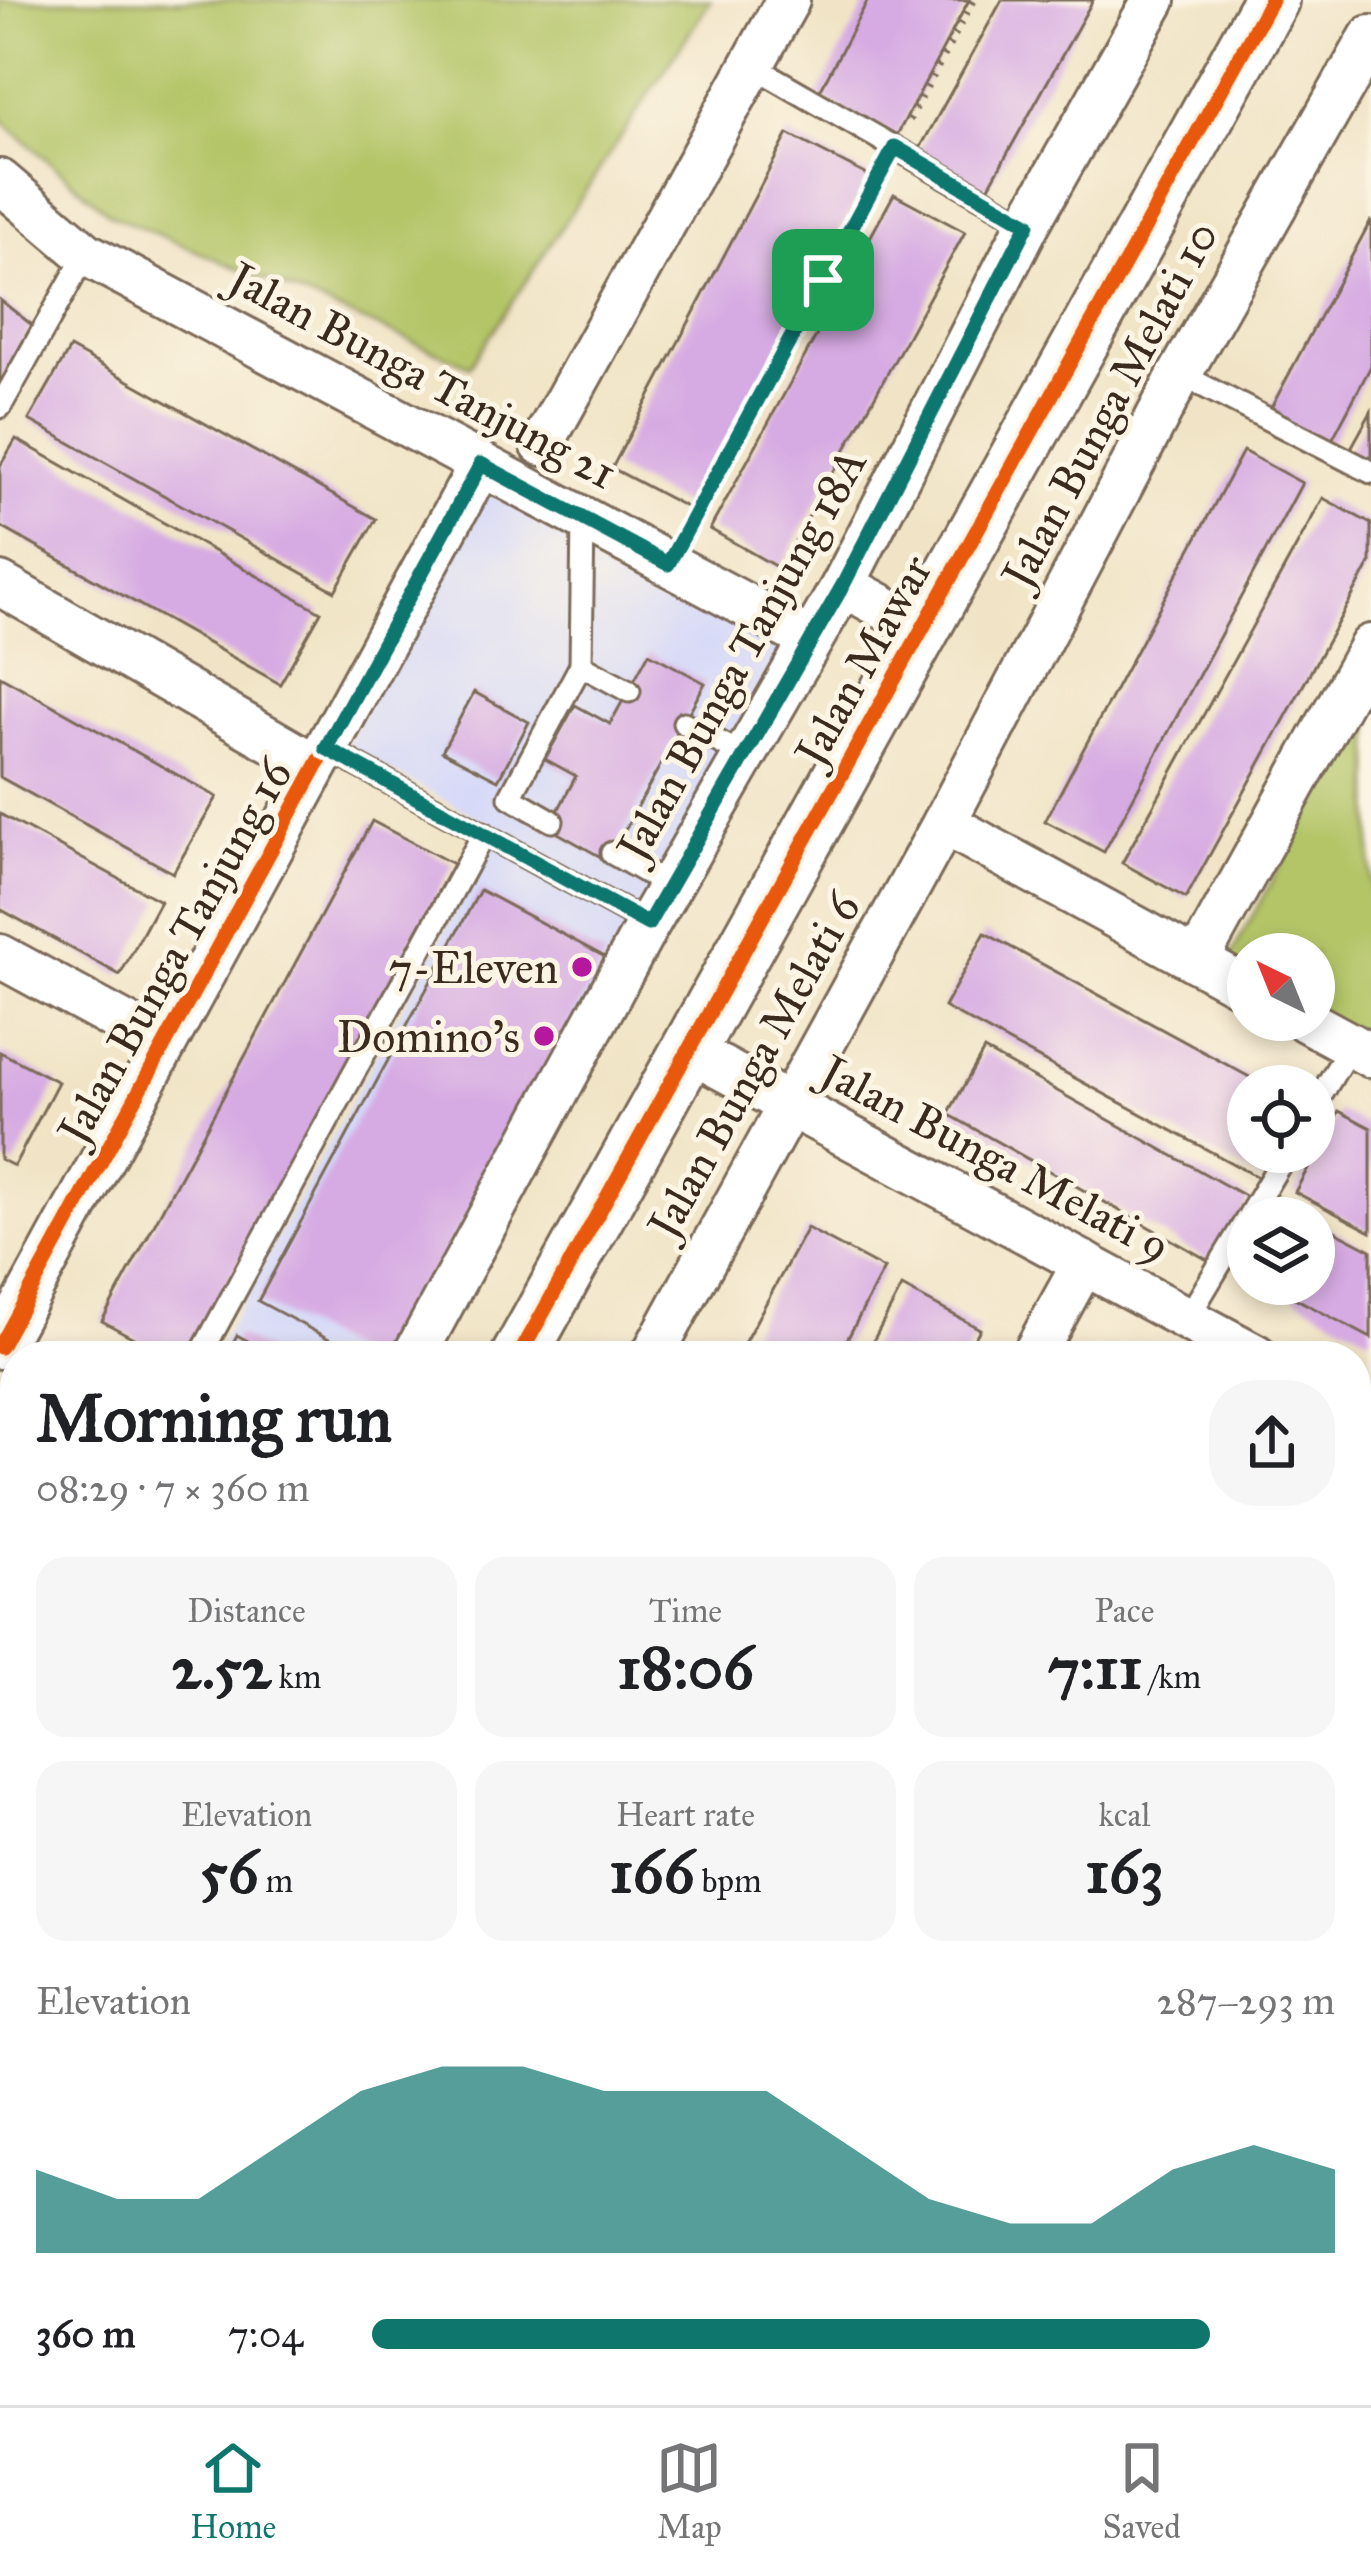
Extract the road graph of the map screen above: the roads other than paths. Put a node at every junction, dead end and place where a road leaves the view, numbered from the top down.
1 (788, 0) edge
2 (1154, 0) edge
3 (1271, 0) edge
4 (1371, 38) edge
5 (753, 66) junction
6 (0, 182) edge
7 (1028, 224) junction
8 (86, 254) junction
9 (1180, 374) junction
10 (0, 407) edge
11 (542, 444) dead end
12 (481, 464) junction
13 (1371, 472) edge
14 (584, 519) junction
15 (0, 584) edge
16 (843, 585) junction
17 (922, 628) junction
18 (811, 640) junction
19 (1371, 646) edge
20 (581, 665) junction
21 (629, 691) dead end
22 (684, 723) dead end
23 (745, 756) junction
24 (321, 757) junction
25 (552, 821) dead end
26 (944, 823) junction
27 (484, 833) junction
28 (612, 854) dead end
29 (670, 886) junction
30 (648, 924) junction
31 (0, 956) edge
32 (1197, 961) junction
33 (1227, 977) edge
34 (164, 1045) junction
35 (688, 1050) junction
36 (1361, 1051) edge
37 (1335, 1082) edge
38 (789, 1104) junction
39 (1274, 1173) edge
40 (1084, 1263) junction
41 (1187, 1319) junction
42 (2, 1341) edge
43 (208, 1341) edge
44 (422, 1341) edge
45 (527, 1341) edge
46 (660, 1341) edge
47 (1041, 1341) edge
48 (1228, 1341) edge

1 - 5 street
2 - 7 street, Jalan Bunga Tanjung 18A
3 - 17 street, Jalan Mawar
4 - 9 street, Jalan Bunga Melati 10
5 - 7 lane
5 - 11 street
6 - 8 street, Jalan Bunga Tanjung 21
7 - 16 street, Jalan Bunga Tanjung 18A
8 - 10 lane
8 - 12 street, Jalan Bunga Tanjung 21
9 - 13 lane
9 - 26 street, Jalan Bunga Melati 10
12 - 14 street, Jalan Bunga Tanjung 21
12 - 24 street, Jalan Bunga Tanjung 16
14 - 18 street, Jalan Bunga Tanjung 21
14 - 20 lane
15 - 24 street
16 - 17 street
16 - 18 street, Jalan Bunga Tanjung 18A
17 - 35 street, Jalan Mawar
18 - 23 street, Jalan Bunga Tanjung 18A
19 - 32 street
20 - 21 lane
20 - 25 lane
22 - 23 lane
23 - 29 street, Jalan Bunga Tanjung 18A
24 - 27 lane
24 - 34 street, Jalan Bunga Tanjung 16
26 - 32 street
26 - 38 street, Jalan Bunga Melati 6
27 - 30 lane
27 - 43 lane
28 - 29 lane
29 - 30 street, Jalan Bunga Tanjung 18A
30 - 44 street, Jalan Bunga Tanjung 18A
31 - 34 street
32 - 33 street
34 - 42 street, Jalan Bunga Tanjung 16
35 - 38 street, Jalan Bunga Melati 9
35 - 45 street, Jalan Mawar
36 - 37 lane
38 - 40 street, Jalan Bunga Melati 9
38 - 46 street, Jalan Bunga Melati 6
39 - 41 lane
40 - 41 street, Jalan Bunga Melati 9
40 - 47 street
41 - 48 street, Jalan Bunga Melati 9

